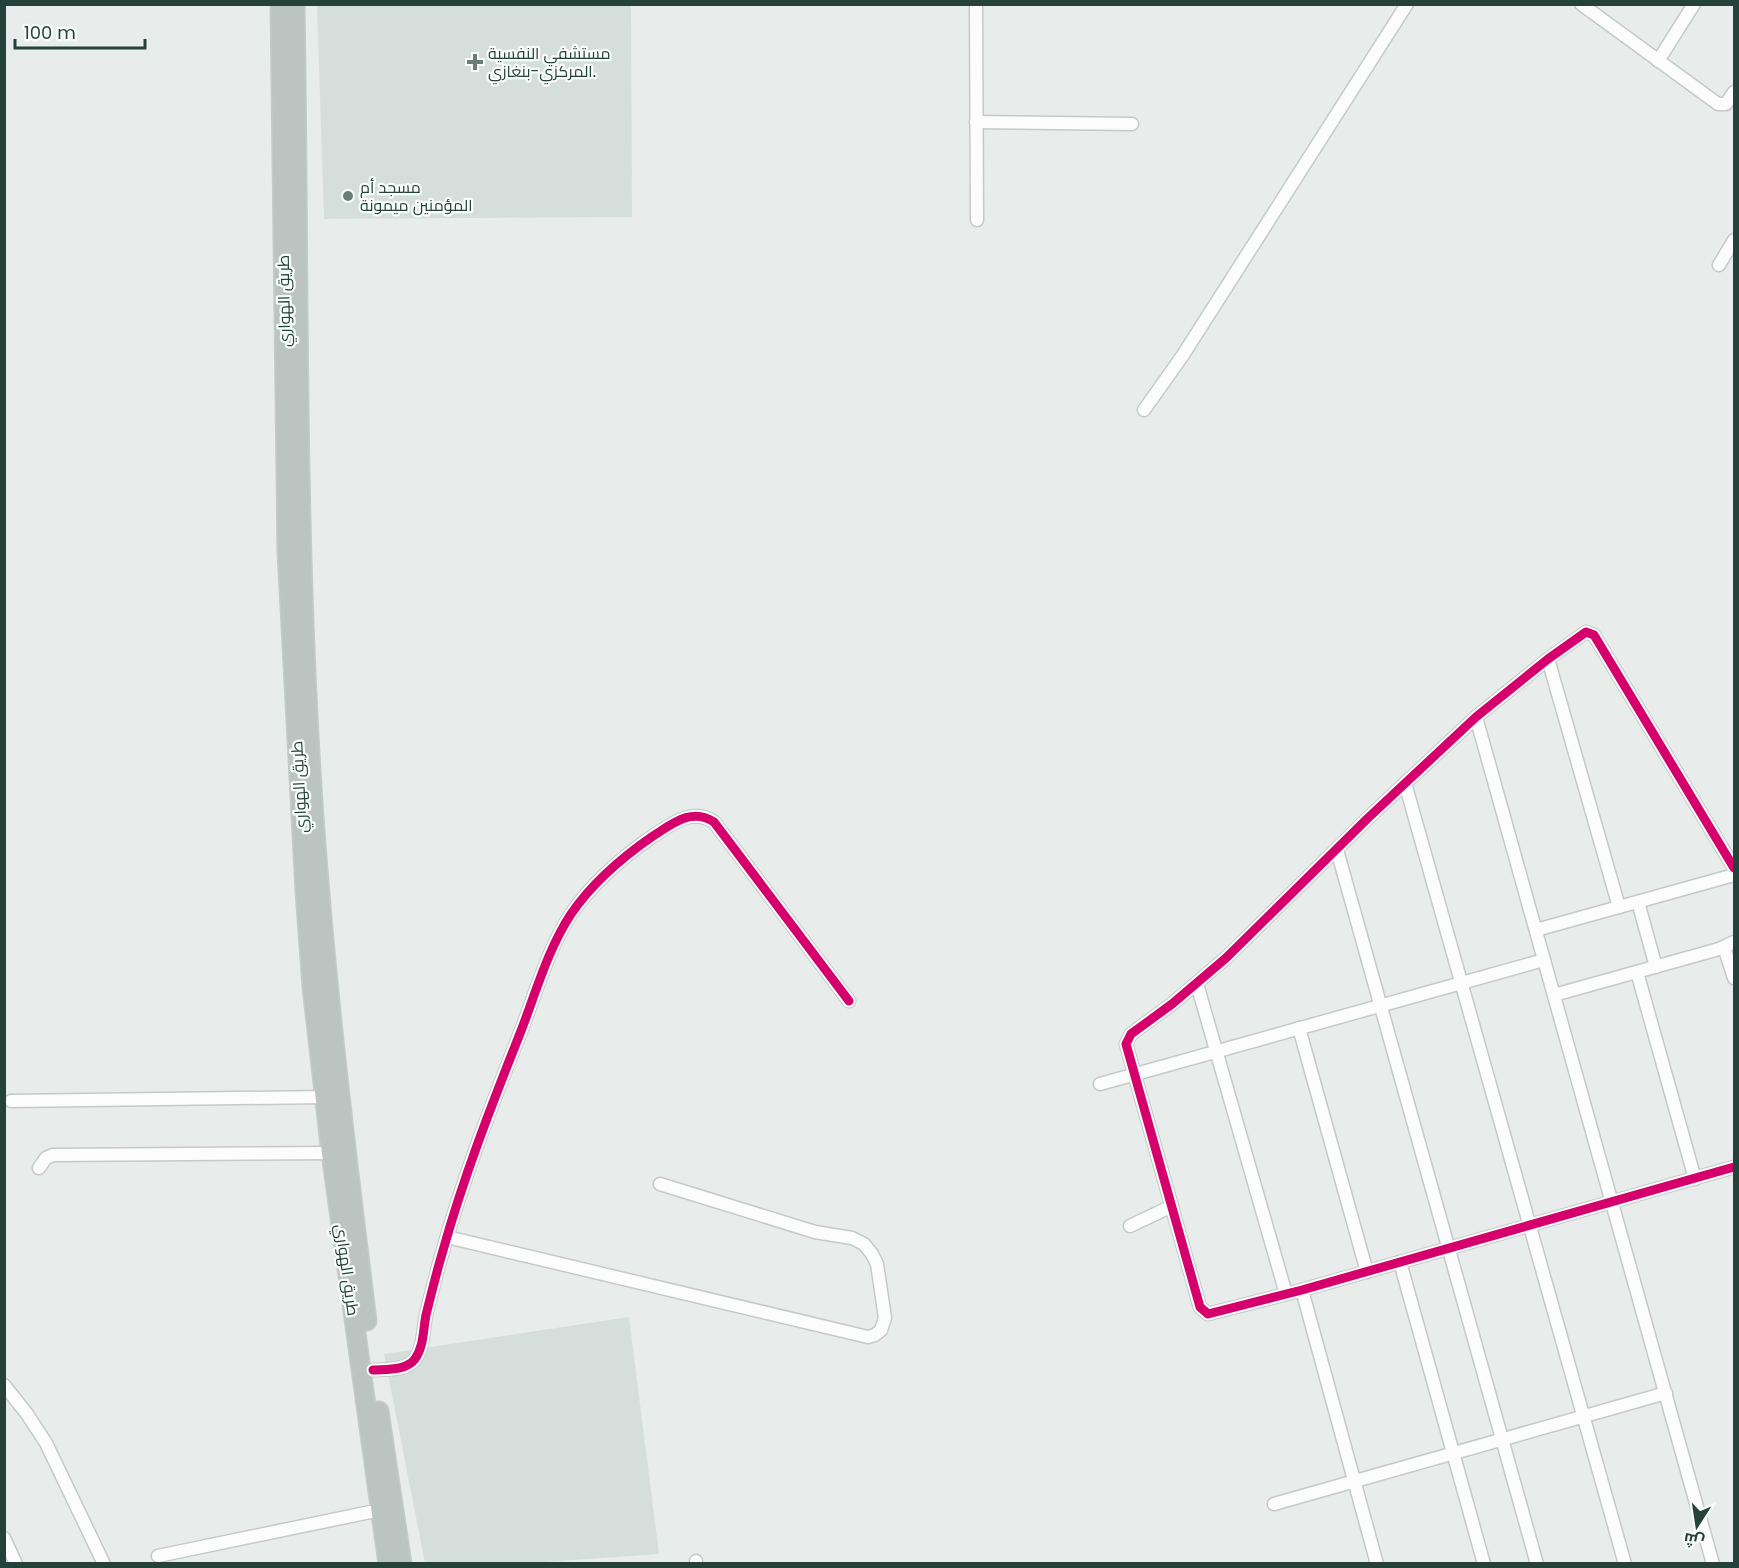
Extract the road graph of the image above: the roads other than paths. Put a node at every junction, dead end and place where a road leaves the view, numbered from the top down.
1 (280, 4) edge
2 (295, 4) edge
3 (976, 4) edge
4 (1407, 4) edge
5 (1581, 4) edge
6 (1694, 4) edge
7 (1595, 8) edge
8 (1658, 61) junction
9 (1734, 92) edge
10 (976, 122) junction
11 (1132, 124) dead end
12 (977, 220) dead end
13 (1734, 240) edge
14 (1719, 265) dead end
15 (1144, 410) dead end
16 (294, 551) junction
17 (1548, 659) junction
18 (1476, 717) junction
19 (1405, 783) junction
20 (1337, 850) junction
21 (1734, 868) edge
22 (1734, 875) edge
23 (1638, 902) junction
24 (1619, 907) junction
25 (1536, 930) junction
26 (1729, 944) edge
27 (1544, 960) junction
28 (1656, 967) junction
29 (1637, 972) junction
30 (1734, 978) edge
31 (1462, 983) junction
32 (1197, 984) junction
33 (1554, 995) junction
34 (849, 1001) dead end
35 (1380, 1006) junction
36 (1299, 1028) junction
37 (1216, 1051) junction
38 (1134, 1074) junction
39 (1100, 1084) dead end
40 (324, 1097) junction
41 (11, 1101) dead end
42 (331, 1153) junction
43 (1734, 1167) edge
44 (39, 1168) dead end
45 (1695, 1179) junction
46 (660, 1184) dead end
47 (1612, 1202) junction
48 (1172, 1206) junction
49 (1530, 1225) junction
50 (1130, 1226) dead end
51 (447, 1237) junction
52 (1448, 1248) junction
53 (1400, 1262) junction
54 (1367, 1272) junction
55 (1302, 1290) junction
56 (1286, 1294) junction
57 (373, 1370) junction
58 (4, 1385) edge
59 (1666, 1393) junction
60 (1584, 1416) junction
61 (1502, 1440) junction
62 (1453, 1454) junction
63 (1355, 1482) junction
64 (1274, 1504) dead end
65 (380, 1510) junction
66 (4, 1538) edge
67 (158, 1556) dead end
68 (16, 1563) edge
69 (104, 1563) edge
70 (388, 1563) edge
71 (402, 1563) edge
72 (1377, 1563) edge
73 (1484, 1563) edge
74 (1537, 1563) edge
75 (1625, 1563) edge
76 (1713, 1563) edge

1 - 16 highway, طريق الهواري
2 - 16 highway, طريق الهواري
3 - 10 street
4 - 15 street
5 - 7 street
6 - 8 street
7 - 8 street
8 - 9 street
10 - 11 street
10 - 12 street
13 - 14 street
16 - 40 highway, طريق الهواري
16 - 57 highway, طريق الهواري
17 - 18 street
17 - 21 street
17 - 24 street
18 - 19 street
18 - 25 street
19 - 20 street
19 - 31 street
20 - 32 street
20 - 35 street
22 - 23 street
23 - 24 street
23 - 28 street
24 - 25 street
25 - 27 street
26 - 28 street
26 - 30 street
27 - 31 street
27 - 33 street
28 - 29 street
29 - 33 street
29 - 45 street
31 - 35 street
31 - 49 street
32 - 37 street
32 - 38 street
33 - 47 street
34 - 51 street
35 - 36 street
35 - 52 street
36 - 37 street
36 - 54 street
37 - 38 street
37 - 56 street
38 - 39 street
38 - 48 street
40 - 41 street
40 - 42 highway, طريق الهواري
42 - 44 street
42 - 65 highway, طريق الهواري
43 - 45 street
45 - 47 street
46 - 51 street
47 - 49 street
47 - 59 street
48 - 50 street
48 - 56 street
49 - 52 street
49 - 60 street
51 - 57 street
52 - 53 street
52 - 61 street
53 - 54 street
53 - 62 street
54 - 55 street
55 - 56 street
55 - 63 street
57 - 71 highway, طريق الهواري
58 - 69 street
59 - 60 street
59 - 76 street
60 - 61 street
60 - 75 street
61 - 62 street
61 - 74 street
62 - 63 street
62 - 73 street
63 - 64 street
63 - 72 street
65 - 67 street
65 - 70 highway, طريق الهواري
66 - 68 street

